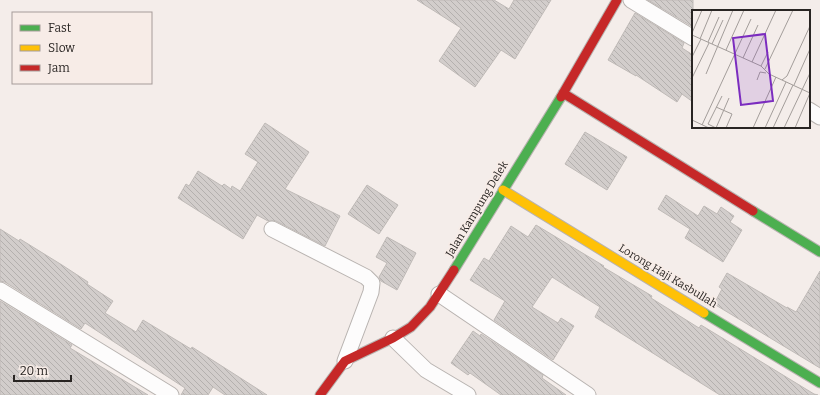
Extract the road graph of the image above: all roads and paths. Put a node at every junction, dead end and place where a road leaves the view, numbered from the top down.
1 (617, 0) edge
2 (631, 0) edge
3 (692, 37) edge
4 (563, 93) junction
5 (810, 111) edge
6 (820, 117) edge
7 (503, 190) junction
8 (272, 229) dead end
9 (820, 252) edge
10 (0, 290) edge
11 (439, 294) junction
12 (394, 338) junction
13 (345, 361) junction
14 (820, 383) edge
15 (172, 395) edge
16 (320, 395) edge
17 (468, 395) edge
18 (588, 395) edge

1 - 4 street, Jalan Kampung Delek
2 - 3 street
4 - 7 street, Jalan Kampung Delek
4 - 9 street
5 - 6 street
7 - 11 street, Jalan Kampung Delek
7 - 14 street, Lorong Haji Kasbullah
8 - 13 street
10 - 15 street
11 - 12 street, Jalan Kampung Delek
11 - 18 street
12 - 13 street, Jalan Kampung Delek
12 - 17 street
13 - 16 street, Jalan Kampung Delek

